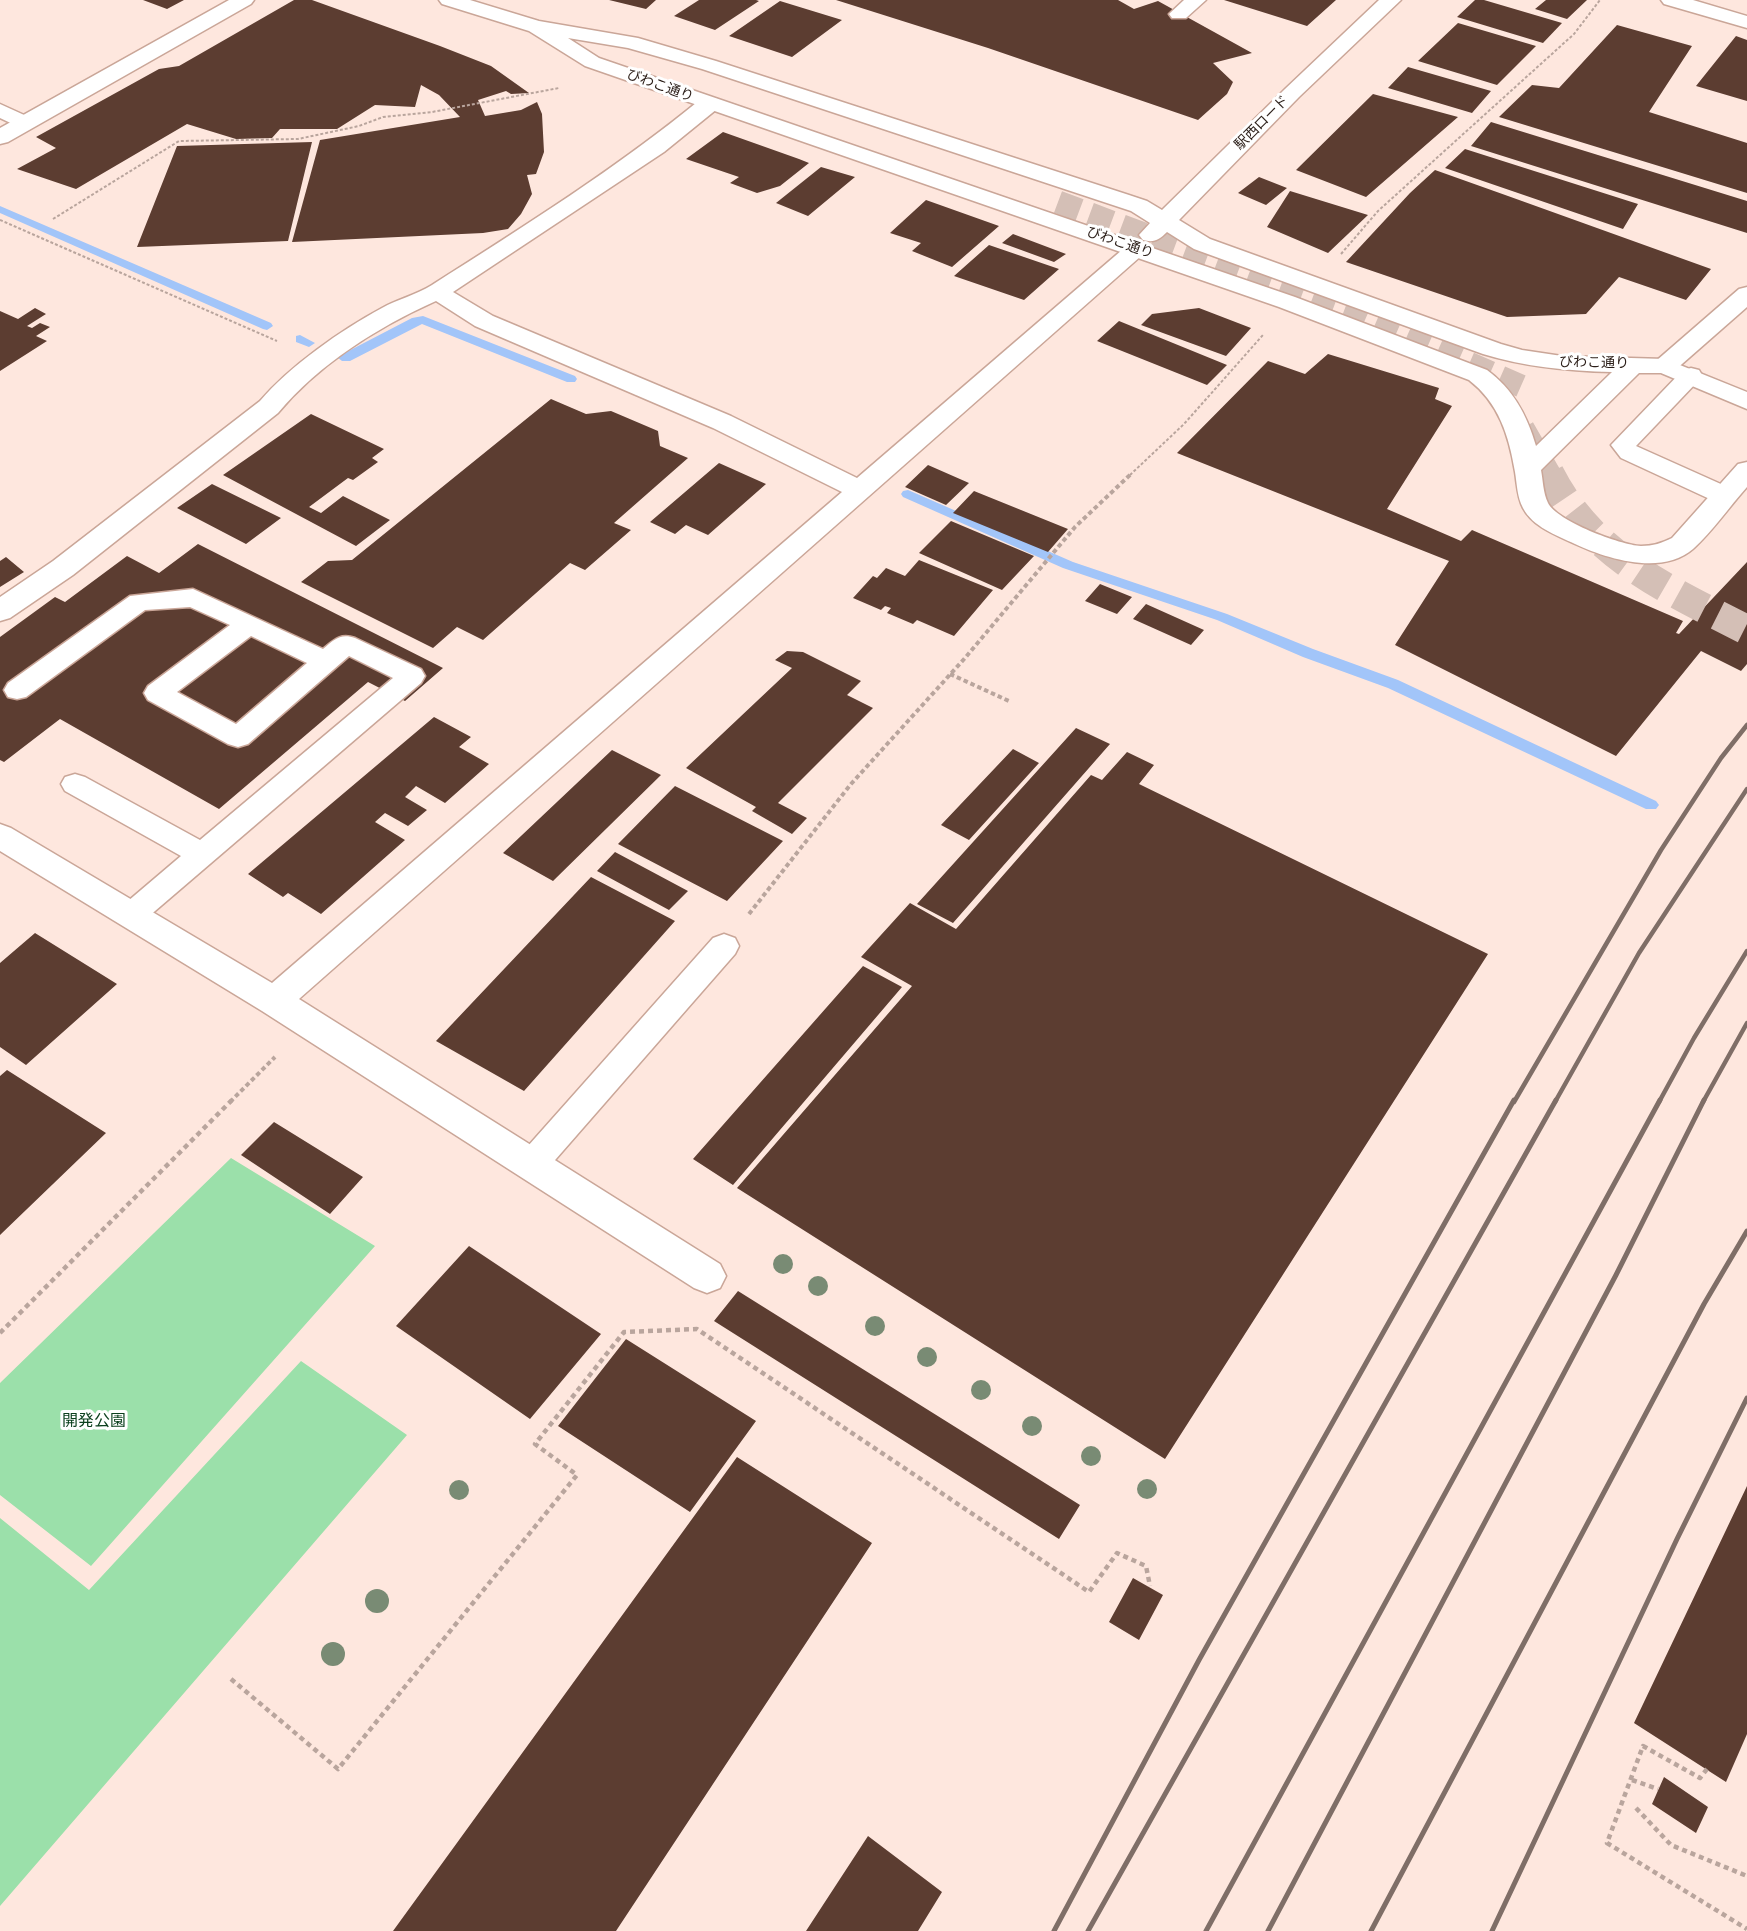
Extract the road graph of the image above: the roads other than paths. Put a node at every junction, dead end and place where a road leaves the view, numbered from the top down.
1 (244, 0) edge
2 (449, 0) edge
3 (1196, 0) edge
4 (1391, 0) edge
5 (1671, 0) edge
6 (1179, 14) dead end
7 (1747, 22) edge
8 (536, 27) junction
9 (709, 104) junction
10 (0, 110) edge
11 (26, 123) junction
12 (0, 136) edge
13 (1058, 202) tunnel mouth
14 (1165, 221) junction
15 (1137, 249) junction
16 (437, 292) junction
17 (1747, 294) edge
18 (1634, 364) junction
19 (1665, 366) junction
20 (1691, 375) junction
21 (1747, 401) edge
22 (1528, 468) junction
23 (1747, 470) edge
24 (860, 490) junction
25 (1723, 495) junction
26 (0, 611) edge
27 (249, 624) junction
28 (326, 662) junction
29 (17, 690) dead end
30 (75, 784) dead end
31 (0, 836) edge
32 (202, 855) junction
33 (131, 915) junction
34 (724, 946) road end
35 (274, 1001) junction
36 (531, 1165) junction
37 (706, 1276) dead end

1 - 11 street
2 - 8 street, びわこ通り
3 - 6 street
4 - 14 street, 駅西ロード
5 - 7 street
8 - 9 street, びわこ通り
8 - 13 street
8 - 14 street, びわこ通り
9 - 15 street, びわこ通り
9 - 16 street
10 - 11 lane
11 - 12 street
14 - 15 street, 駅西ロード
14 - 18 street, びわこ通り
15 - 22 street, びわこ通り
15 - 24 street, 駅西ロード
16 - 24 street
16 - 26 street
17 - 19 street
18 - 19 street, びわこ通り
18 - 22 street
19 - 20 street, びわこ通り
20 - 21 street, びわこ通り
20 - 25 lane
22 - 25 street, びわこ通り
23 - 25 street, びわこ通り
24 - 35 street, 駅西ロード
27 - 28 lane
27 - 28 lane
27 - 29 lane
28 - 32 lane
30 - 32 lane
31 - 33 street
32 - 33 lane
33 - 35 street
34 - 36 lane
35 - 36 street
36 - 37 street

